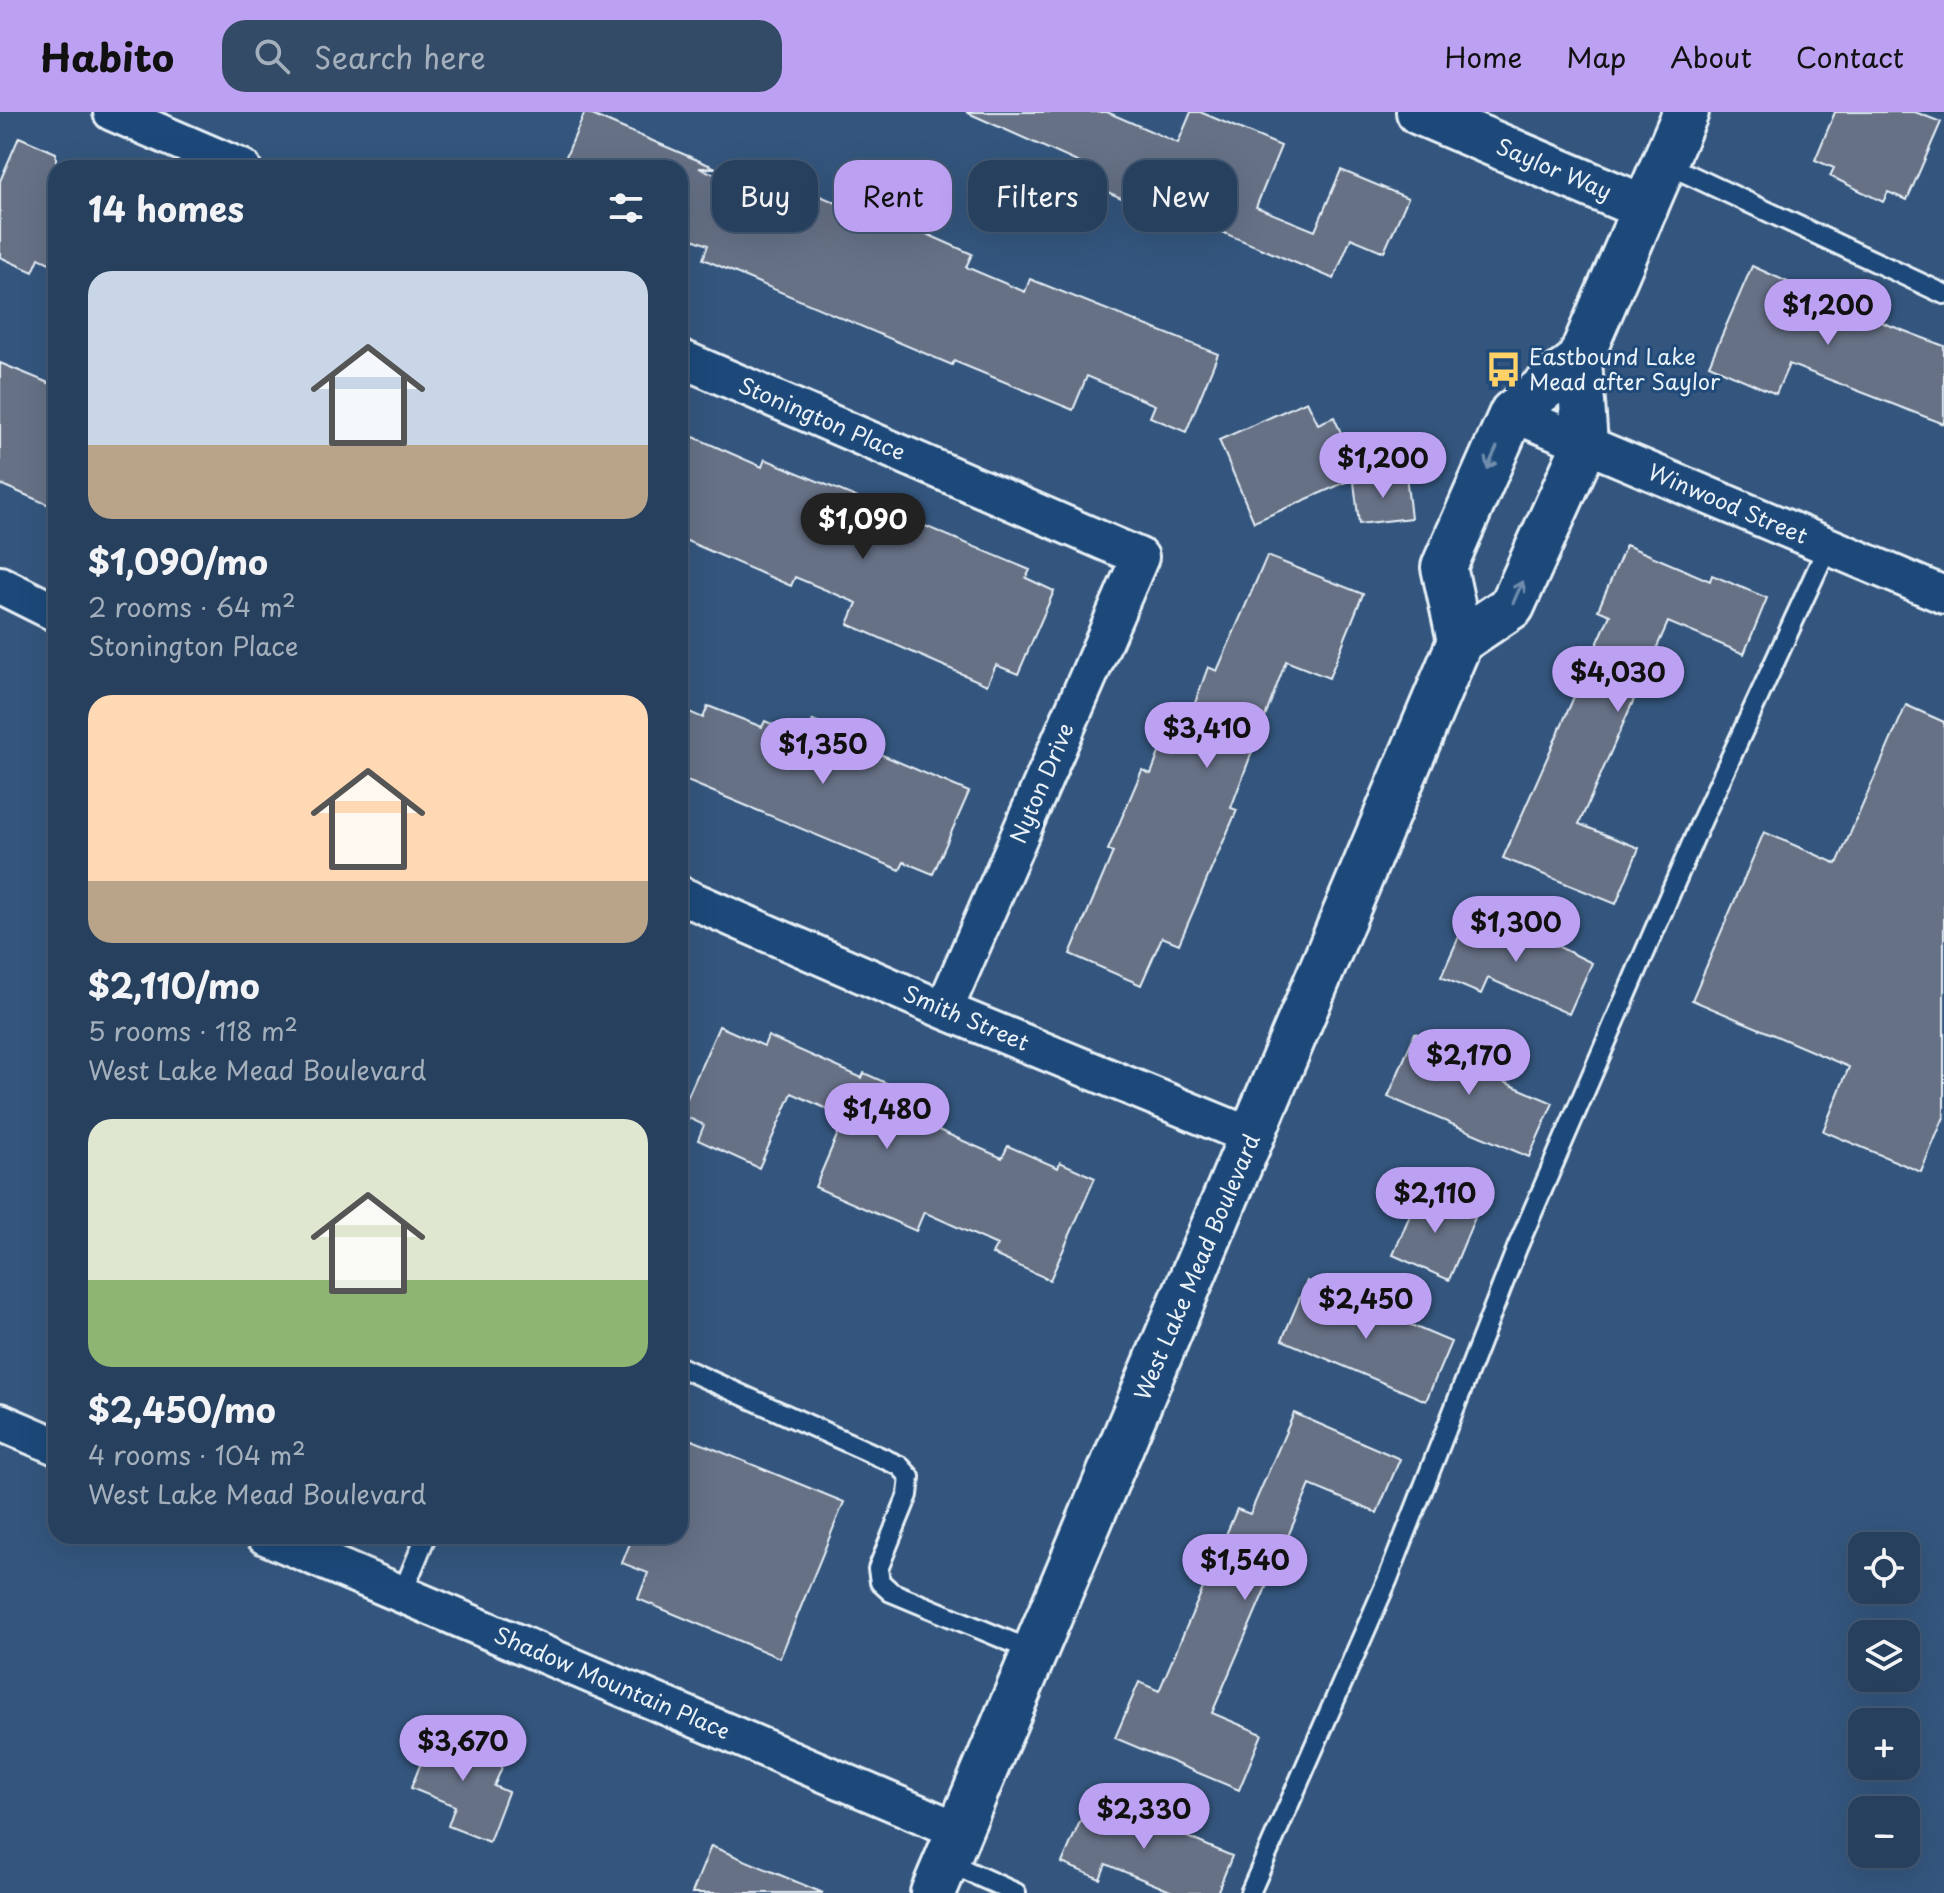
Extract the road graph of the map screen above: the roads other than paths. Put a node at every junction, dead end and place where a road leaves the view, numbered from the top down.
1 (112, 112) edge
2 (1419, 112) edge
3 (1686, 112) edge
4 (223, 160) edge
5 (1664, 163) junction
6 (1645, 208) junction
7 (1944, 294) edge
8 (688, 361) edge
9 (1579, 361) junction
10 (1512, 413) junction
11 (1585, 444) junction
12 (1828, 546) junction
13 (1140, 557) joint
14 (0, 585) edge
15 (1944, 595) edge
16 (48, 609) edge
17 (1460, 641) junction
18 (688, 898) edge
19 (944, 1010) junction
20 (1253, 1137) junction
21 (688, 1371) edge
22 (0, 1422) edge
23 (48, 1443) edge
24 (284, 1544) edge
25 (423, 1544) edge
26 (402, 1594) junction
27 (1033, 1651) junction
28 (947, 1862) edge
29 (1016, 1893) edge
30 (1250, 1893) edge

1 - 4 street
2 - 6 main road, Saylor Way
3 - 5 main road
5 - 6 main road
5 - 7 lane
6 - 9 main road
8 - 13 street, Stonington Place
9 - 10 main road
9 - 11 main road
10 - 11 street, Winwood Street
10 -> 17 main road
11 - 12 street, Winwood Street
17 -> 11 main road
12 - 15 street, Winwood Street
12 - 30 lane
13 - 19 street, Nyton Drive
14 - 16 street
17 - 20 main road, West Lake Mead Boulevard
18 - 19 street, Smith Street
19 - 20 street, Smith Street
20 - 27 main road, West Lake Mead Boulevard
21 - 27 lane
22 - 23 street
24 - 26 street, Shadow Mountain Place
25 - 26 lane
26 - 28 street, Shadow Mountain Place
27 - 28 main road, West Lake Mead Boulevard
28 - 29 lane

